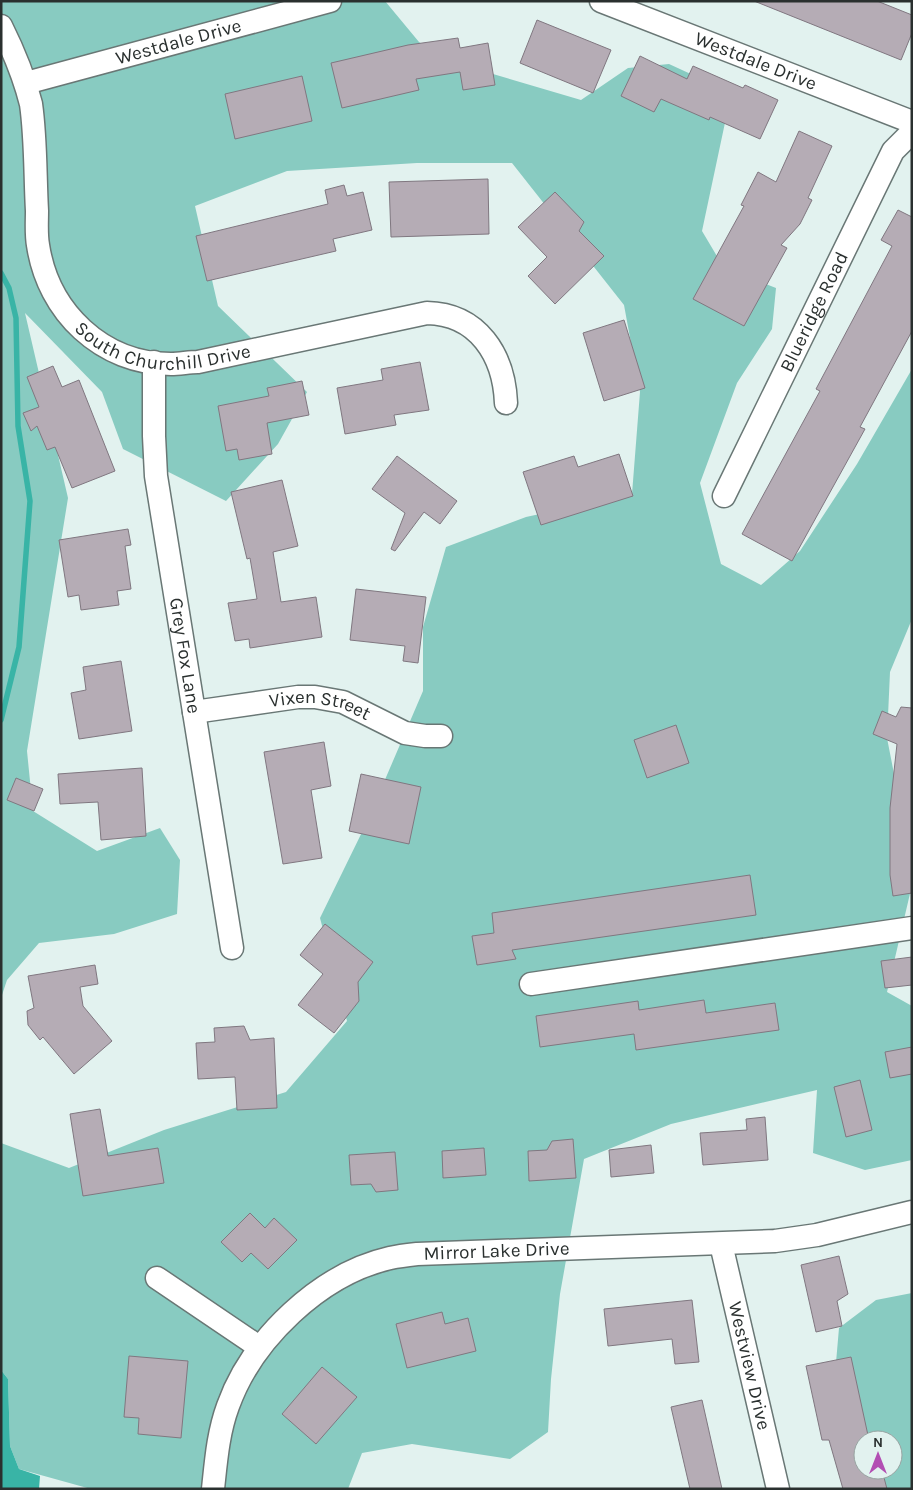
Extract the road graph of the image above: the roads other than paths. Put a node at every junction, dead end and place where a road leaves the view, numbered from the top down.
1 (330, 1) edge
2 (601, 1) edge
3 (1, 26) edge
4 (26, 83) junction
5 (912, 122) edge
6 (912, 132) edge
7 (154, 362) junction
8 (506, 403) dead end
9 (724, 496) dead end
10 (194, 712) junction
11 (441, 736) dead end
12 (912, 928) edge
13 (232, 948) dead end
14 (531, 984) dead end
15 (912, 1212) edge
16 (721, 1244) junction
17 (157, 1278) dead end
18 (259, 1347) junction
19 (214, 1489) edge
20 (778, 1489) edge

1 - 4 street, Westdale Drive
2 - 5 street, Westdale Drive
3 - 4 street, South Churchill Drive
4 - 7 street, South Churchill Drive
6 - 9 street, Blueridge Road
7 - 8 street, South Churchill Drive
7 - 10 street, Grey Fox Lane
10 - 11 street, Vixen Street
10 - 13 street, Grey Fox Lane
12 - 14 street
15 - 16 street, Mirror Lake Drive
16 - 18 street, Mirror Lake Drive
16 - 20 street, Westview Drive
17 - 18 street
18 - 19 street, Mirror Lake Drive

